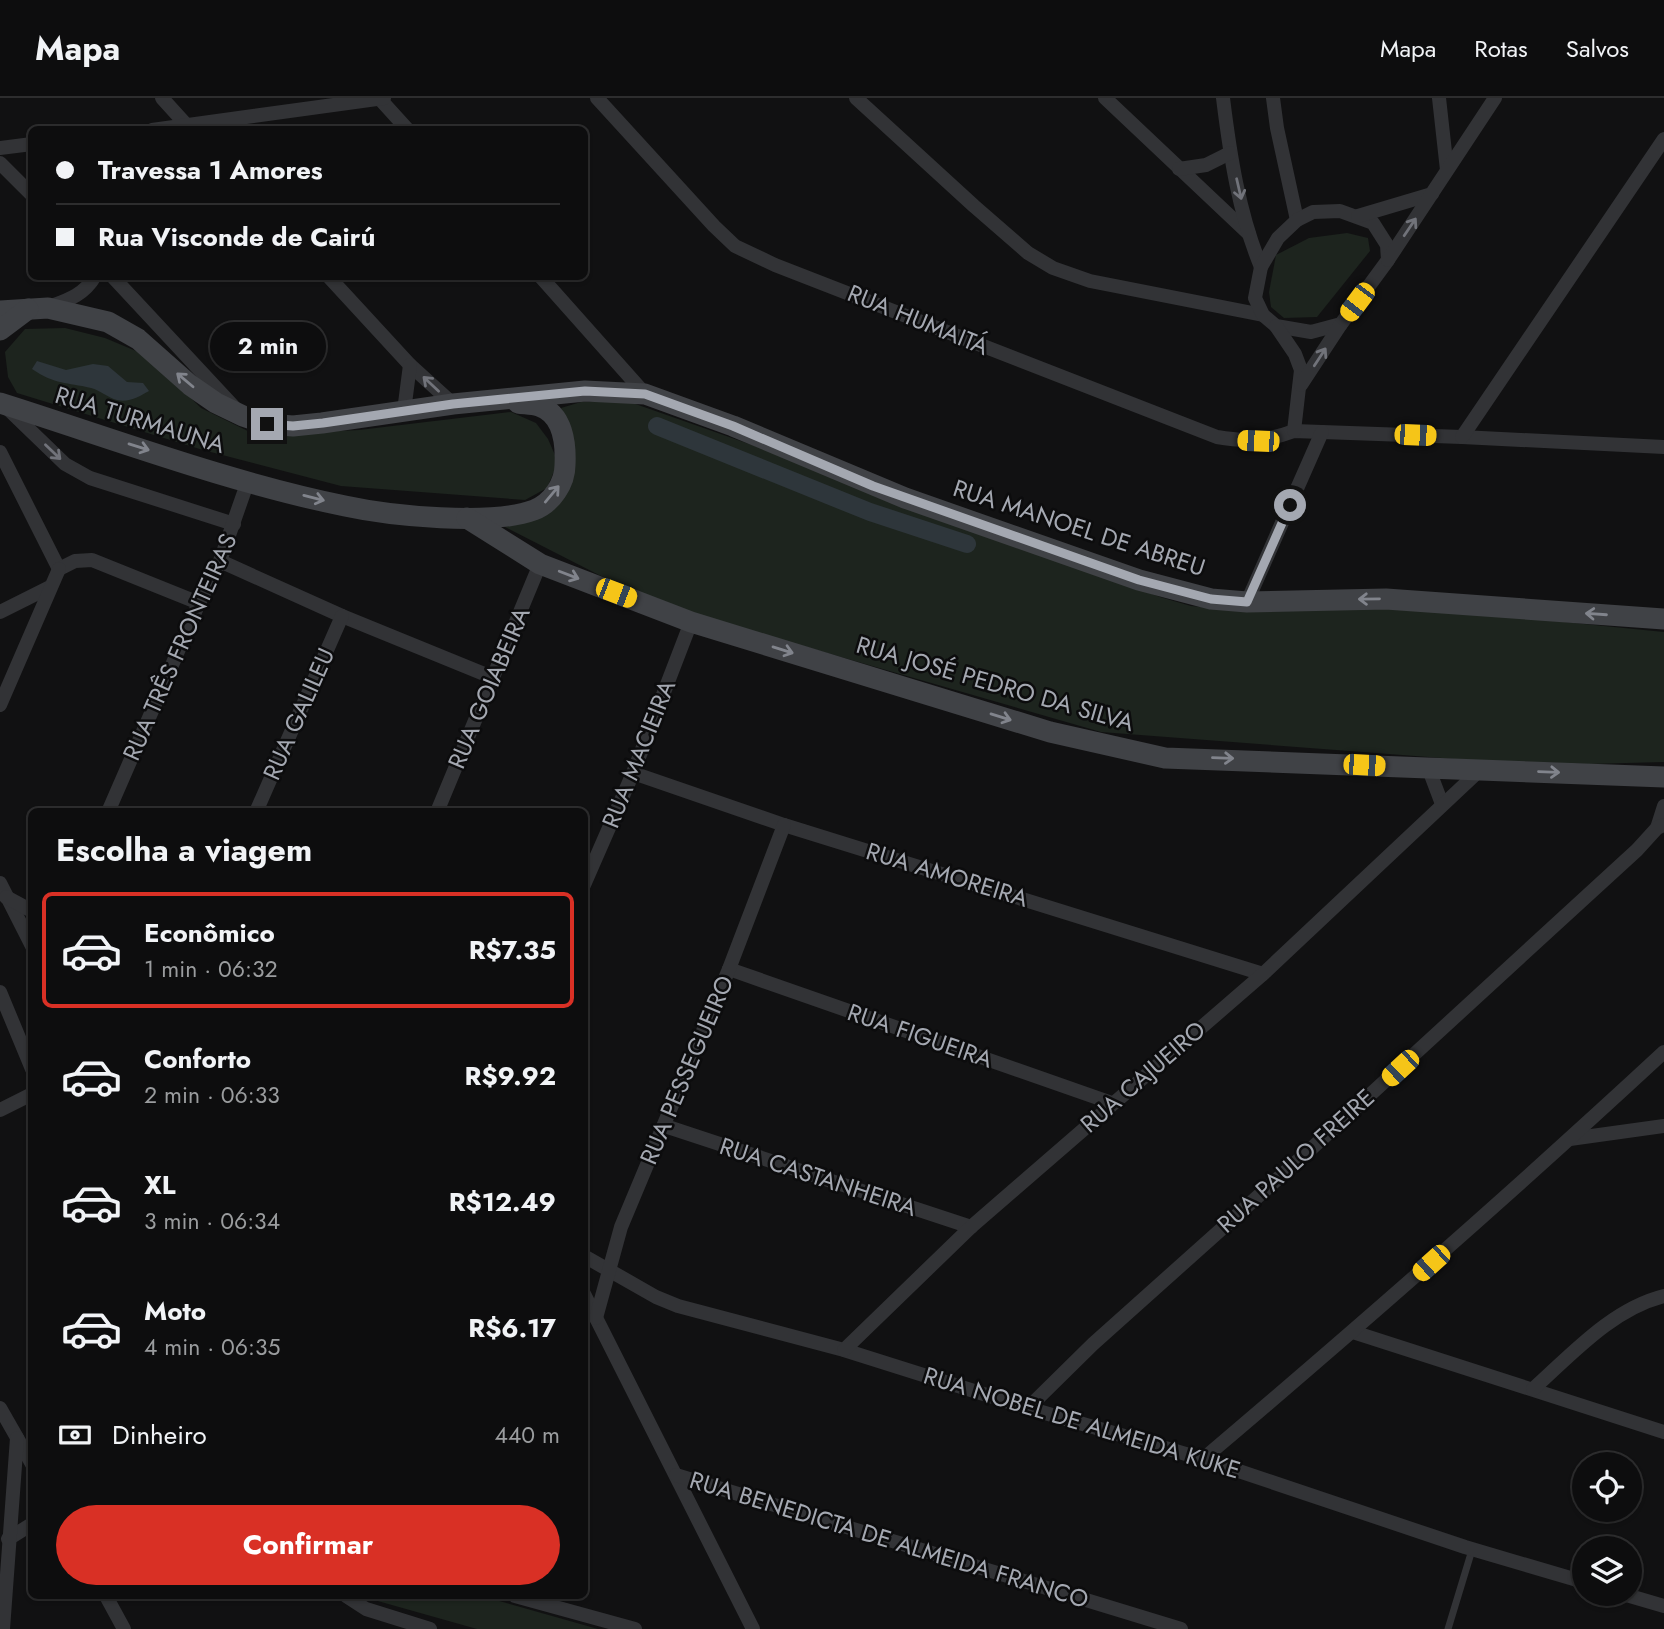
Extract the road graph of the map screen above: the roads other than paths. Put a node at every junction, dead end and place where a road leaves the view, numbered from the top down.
1 (162, 98) edge
2 (381, 98) edge
3 (597, 98) edge
4 (856, 98) edge
5 (1105, 98) edge
6 (1223, 98) edge
7 (1273, 98) edge
8 (1439, 98) edge
9 (1495, 98) edge
10 (188, 126) edge
11 (196, 126) edge
12 (405, 126) edge
13 (1664, 139) edge
14 (28, 144) edge
15 (0, 148) edge
16 (1230, 153) junction
17 (0, 163) edge
18 (1179, 169) junction
19 (1447, 170) junction
20 (28, 191) edge
21 (1432, 194) junction
22 (1358, 216) junction
23 (1297, 220) junction
24 (1249, 233) junction
25 (1388, 260) junction
26 (1261, 267) junction
27 (93, 280) edge
28 (116, 280) edge
29 (332, 280) edge
30 (544, 280) edge
31 (39, 308) junction
32 (0, 311) edge
33 (1263, 316) junction
34 (1341, 324) junction
35 (1276, 326) junction
36 (0, 330) edge
37 (410, 365) junction
38 (1299, 389) junction
39 (645, 394) junction
40 (499, 400) junction
41 (1, 403) edge
42 (453, 404) junction
43 (404, 411) junction
44 (243, 416) junction
45 (1294, 431) junction
46 (1322, 432) junction
47 (1462, 436) junction
48 (1662, 444) edge
49 (0, 452) edge
50 (248, 481) junction
51 (467, 518) junction
52 (234, 524) junction
53 (220, 561) junction
54 (540, 564) junction
55 (59, 569) junction
56 (50, 587) junction
57 (1247, 602) junction
58 (199, 603) junction
59 (0, 612) edge
60 (342, 616) junction
61 (1664, 619) edge
62 (691, 622) junction
63 (494, 678) junction
64 (0, 705) edge
65 (1428, 767) junction
66 (1480, 770) junction
67 (633, 773) junction
68 (1664, 777) edge
69 (1442, 804) junction
70 (1664, 807) edge
71 (110, 808) edge
72 (258, 808) edge
73 (439, 808) edge
74 (784, 825) junction
75 (1660, 826) edge
76 (588, 876) edge
77 (3, 890) edge
78 (28, 908) edge
79 (28, 938) edge
80 (729, 969) junction
81 (1263, 974) junction
82 (0, 992) edge
83 (1664, 1052) edge
84 (28, 1059) edge
85 (28, 1096) edge
86 (1112, 1103) junction
87 (0, 1110) edge
88 (664, 1126) junction
89 (1664, 1126) edge
90 (1570, 1139) junction
91 (971, 1227) junction
92 (588, 1258) edge
93 (610, 1270) junction
94 (1664, 1296) edge
95 (588, 1302) edge
96 (596, 1318) junction
97 (1353, 1332) junction
98 (844, 1350) junction
99 (1533, 1389) junction
100 (0, 1408) edge
101 (1028, 1408) junction
102 (1664, 1432) edge
103 (17, 1438) junction
104 (28, 1457) edge
105 (1203, 1459) junction
106 (676, 1475) junction
107 (28, 1526) edge
108 (8, 1539) junction
109 (1473, 1549) junction
110 (1572, 1578) edge
111 (108, 1599) edge
112 (351, 1599) edge
113 (538, 1599) edge
114 (1642, 1600) edge
115 (562, 1602) edge
116 (1664, 1606) edge
117 (744, 1622) edge
118 (3, 1629) edge
119 (124, 1629) edge
120 (430, 1629) edge
121 (635, 1629) edge
122 (753, 1629) edge
123 (1181, 1629) edge
124 (1447, 1629) edge

1 - 10 street
2 - 11 street
2 - 12 street
3 - 45 street, RUA HUMAITÁ
4 - 33 street
5 - 18 street
6 - 16 street
7 - 23 street
8 - 19 street
9 - 19 street
13 - 47 street
14 - 15 street
16 - 18 street
16 -> 24 street
17 - 20 street
18 - 24 street
19 - 21 street
21 - 22 street
25 -> 21 street
22 - 23 street
22 - 25 street
23 - 26 street
24 - 26 street
25 - 34 street
26 - 33 street
27 - 31 street
28 - 44 street
29 - 37 street
30 - 39 street
31 - 32 main road
31 - 36 main road
44 -> 31 main road
33 - 35 street
34 - 35 street
38 -> 34 street
35 - 38 street
42 -> 37 street
37 - 43 street
38 - 45 street
39 - 40 main road, RUA MANOEL DE ABREU
39 - 57 main road, RUA MANOEL DE ABREU
40 - 42 main road
51 -> 40 main road, RUA TURMAUNA
41 -> 50 main road, RUA TURMAUNA
41 -> 52 street, RUA TURMAUNA
42 - 43 main road
43 - 44 main road
45 - 46 street, RUA HUMAITÁ
46 - 47 street, RUA HUMAITÁ
46 - 57 street
47 - 48 street, RUA HUMAITÁ
49 - 55 street
50 -> 51 main road, RUA TURMAUNA
50 - 52 street, RUA TRÊS FRONTEIRAS
51 - 54 main road, RUA JOSÉ PEDRO DA SILVA
52 - 53 street, RUA TRÊS FRONTEIRAS
53 - 58 street, RUA TRÊS FRONTEIRAS
53 - 60 street
54 -> 62 main road, RUA JOSÉ PEDRO DA SILVA
54 - 63 street, RUA GOIABEIRA
55 - 56 street
55 - 58 street
56 - 59 street
56 - 64 street
61 -> 57 main road, RUA MANOEL DE ABREU
58 - 71 street, RUA TRÊS FRONTEIRAS
60 - 63 street
60 - 72 street, RUA GALILEU
62 -> 65 main road, RUA JOSÉ PEDRO DA SILVA
62 - 67 street, RUA MACIEIRA
63 - 73 street, RUA GOIABEIRA
65 - 66 main road, RUA JOSÉ PEDRO DA SILVA
65 - 69 street
66 -> 68 main road, RUA JOSÉ PEDRO DA SILVA
66 - 69 street, RUA CAJUEIRO
67 - 74 street, RUA AMOREIRA
67 - 76 street, RUA MACIEIRA
69 - 81 street, RUA CAJUEIRO
70 - 75 street, RUA PAULO FREIRE
74 - 80 street, RUA PESSEGUEIRO
74 - 81 street, RUA AMOREIRA
75 - 101 street, RUA PAULO FREIRE
77 - 78 street
77 - 79 street
80 - 86 street, RUA FIGUEIRA
80 - 88 street, RUA PESSEGUEIRO
81 - 86 street, RUA CAJUEIRO
82 - 84 street
83 - 90 street
85 - 87 street
86 - 91 street, RUA CAJUEIRO
88 - 91 street, RUA CASTANHEIRA
88 - 93 street, RUA PESSEGUEIRO
89 - 90 street
90 - 97 street
91 - 98 street, RUA CAJUEIRO
92 - 93 street, RUA NOBEL DE ALMEIDA KUKE
93 - 96 street, RUA PESSEGUEIRO
93 - 98 street, RUA NOBEL DE ALMEIDA KUKE
94 - 99 street
95 - 96 street
96 - 106 street
97 - 99 street
97 - 105 street
98 - 101 street, RUA NOBEL DE ALMEIDA KUKE
99 - 102 street
100 - 103 street
101 - 105 street, RUA NOBEL DE ALMEIDA KUKE
103 - 104 street
103 - 108 street
105 - 109 street, RUA NOBEL DE ALMEIDA KUKE
106 - 117 street
106 - 123 street, RUA BENEDICTA DE ALMEIDA FRANCO
107 - 108 street
108 - 118 street
109 - 110 street, RUA NOBEL DE ALMEIDA KUKE
109 - 124 lane
111 - 119 street
112 - 120 street
113 - 115 street
114 - 116 street
115 - 121 street
117 - 122 street

